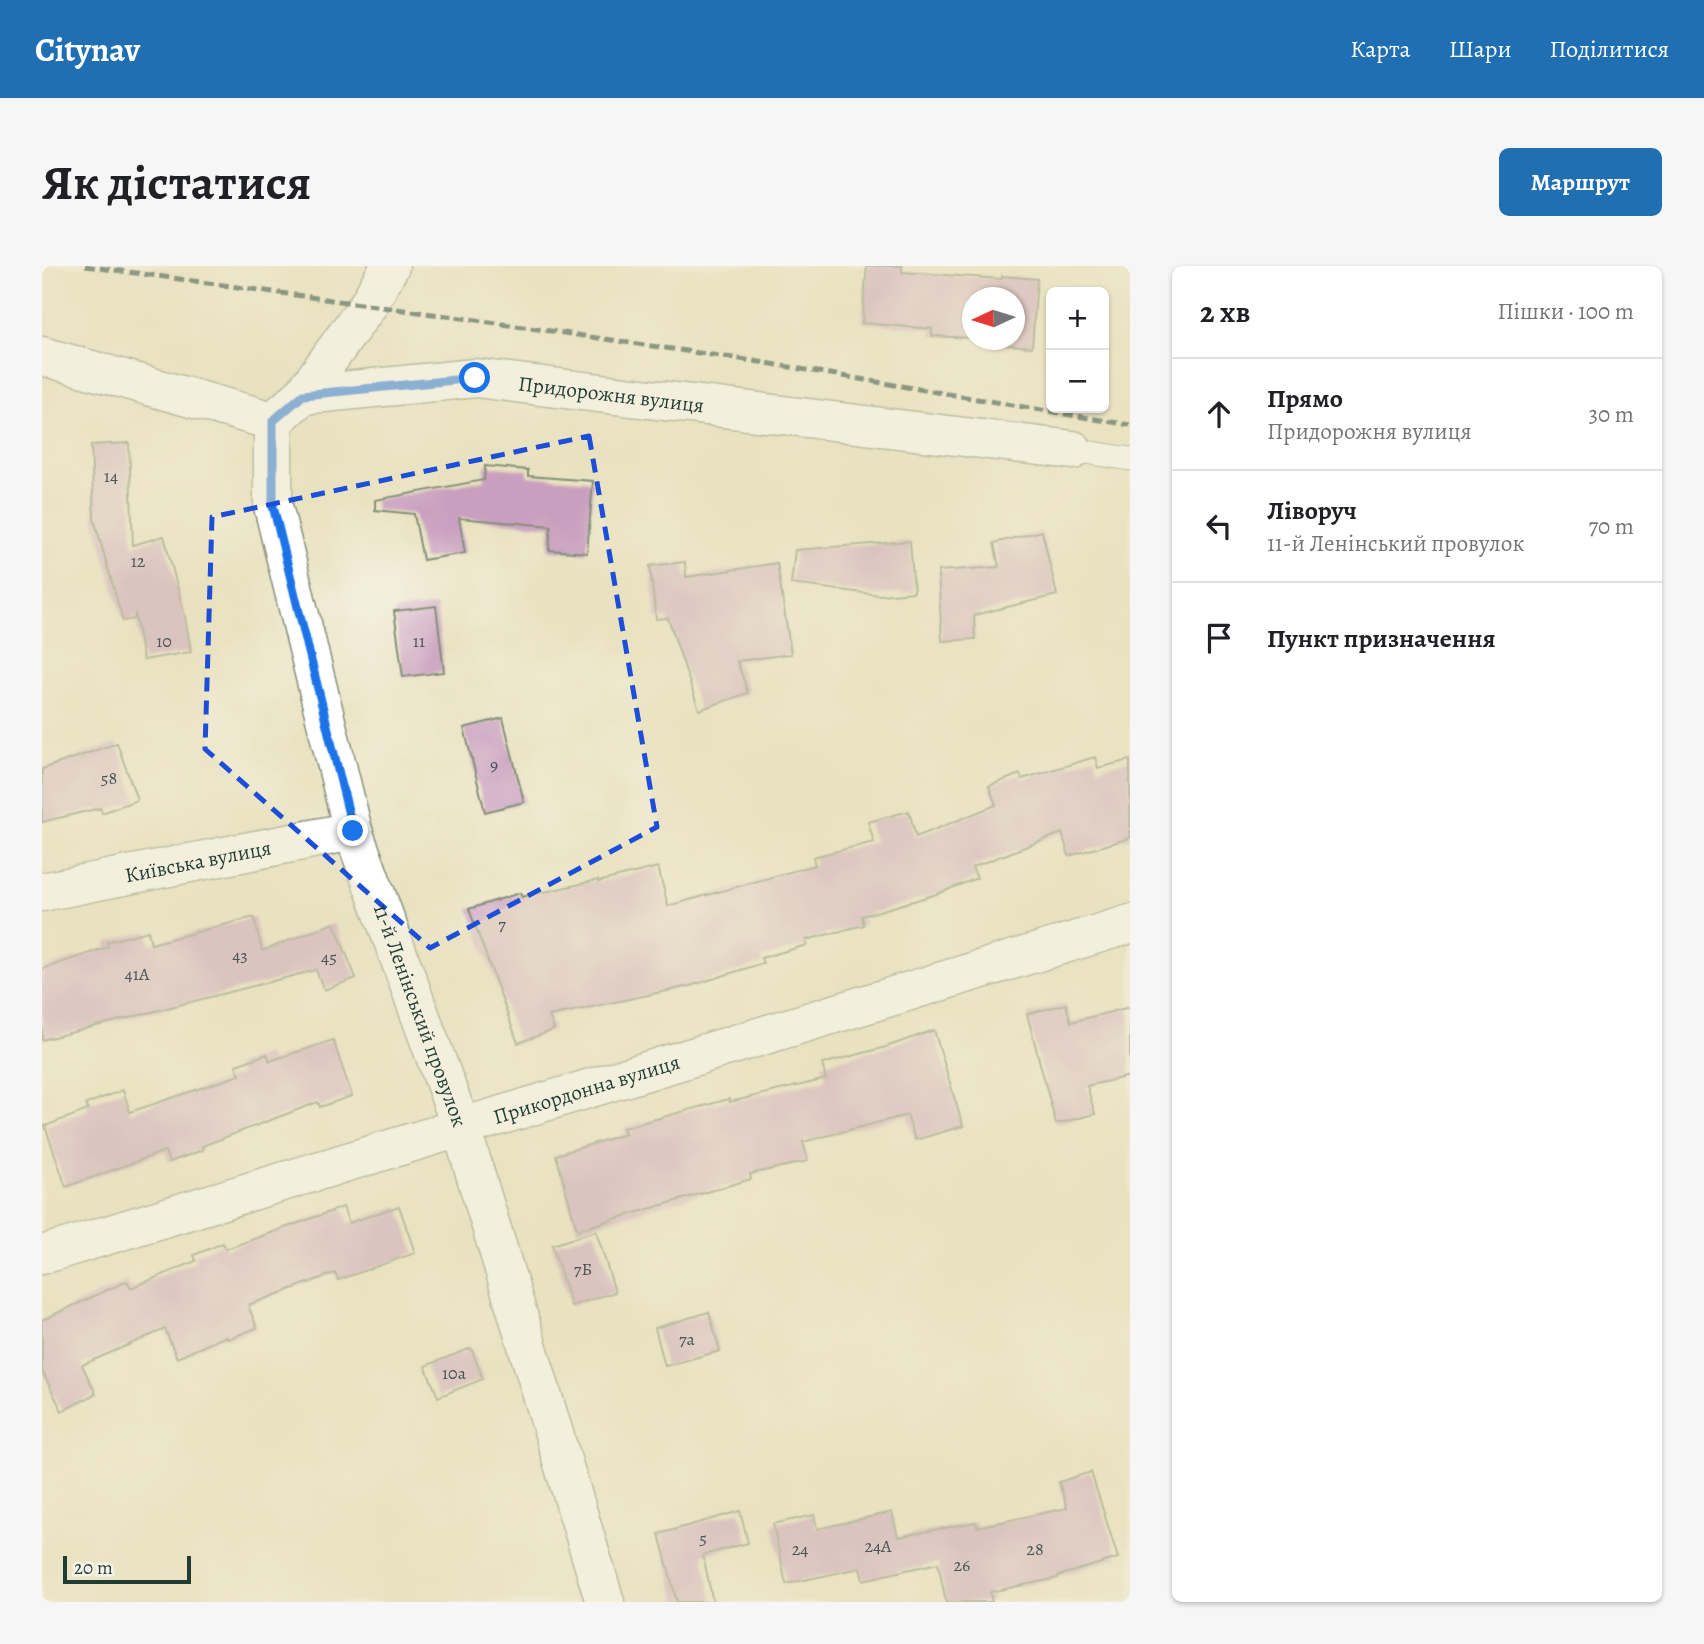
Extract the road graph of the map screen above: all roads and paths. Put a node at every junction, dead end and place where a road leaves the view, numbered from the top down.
1 (390, 266) edge
2 (42, 356) edge
3 (303, 395) junction
4 (273, 421) junction
5 (1073, 450) joint
6 (1130, 459) edge
7 (353, 831) junction
8 (42, 892) edge
9 (1130, 924) edge
10 (461, 1127) junction
11 (42, 1255) edge
12 (606, 1602) edge

1 - 3 street
2 - 4 street
3 - 4 street
3 - 5 street, Придорожня вулиця
4 - 7 street, 11-й Ленінський провулок
5 - 6 lane
7 - 8 street, Київська вулиця
7 - 10 street, 11-й Ленінський провулок
9 - 10 street, Прикордонна вулиця
10 - 11 street, Прикордонна вулиця
10 - 12 street, 11-й Ленінський провулок

